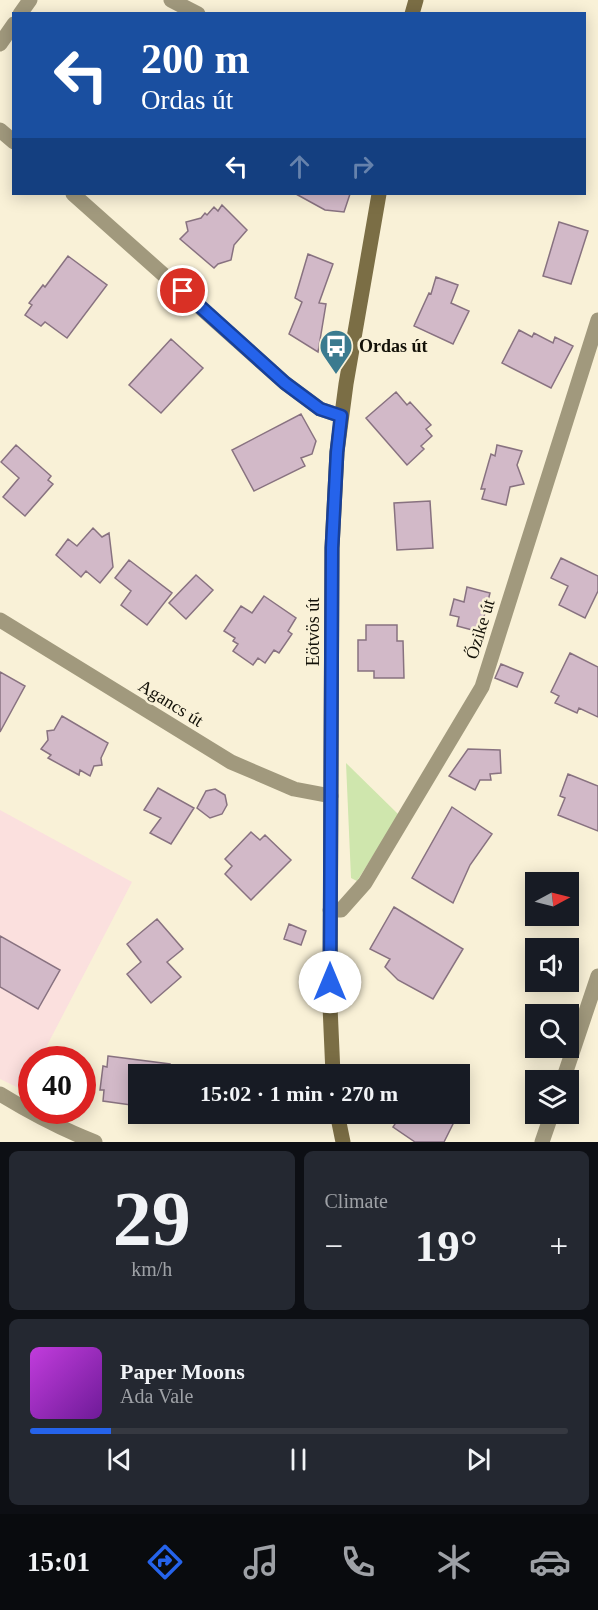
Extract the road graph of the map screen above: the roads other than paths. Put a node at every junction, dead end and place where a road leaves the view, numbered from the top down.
1 (171, 0) edge
2 (194, 12) edge
3 (12, 27) edge
4 (0, 44) edge
5 (0, 130) edge
6 (12, 140) edge
7 (74, 195) edge
8 (379, 195) edge
9 (598, 321) edge
10 (341, 416) junction
11 (0, 620) edge
12 (331, 796) junction
13 (330, 910) junction
14 (598, 976) edge
15 (333, 1064) edge
16 (566, 1070) edge
17 (0, 1094) edge
18 (339, 1124) edge
19 (548, 1124) edge
20 (95, 1142) edge
21 (343, 1142) edge
22 (542, 1142) edge

1 - 2 street
3 - 4 street
5 - 6 street
7 - 10 street
8 - 10 street, Eötvös út
9 - 13 street, Őzike út
10 - 12 street, Eötvös út
11 - 12 street, Agancs út
12 - 13 street, Eötvös út
13 - 15 street, Eötvös út
14 - 16 street
17 - 20 street
18 - 21 street
19 - 22 street

